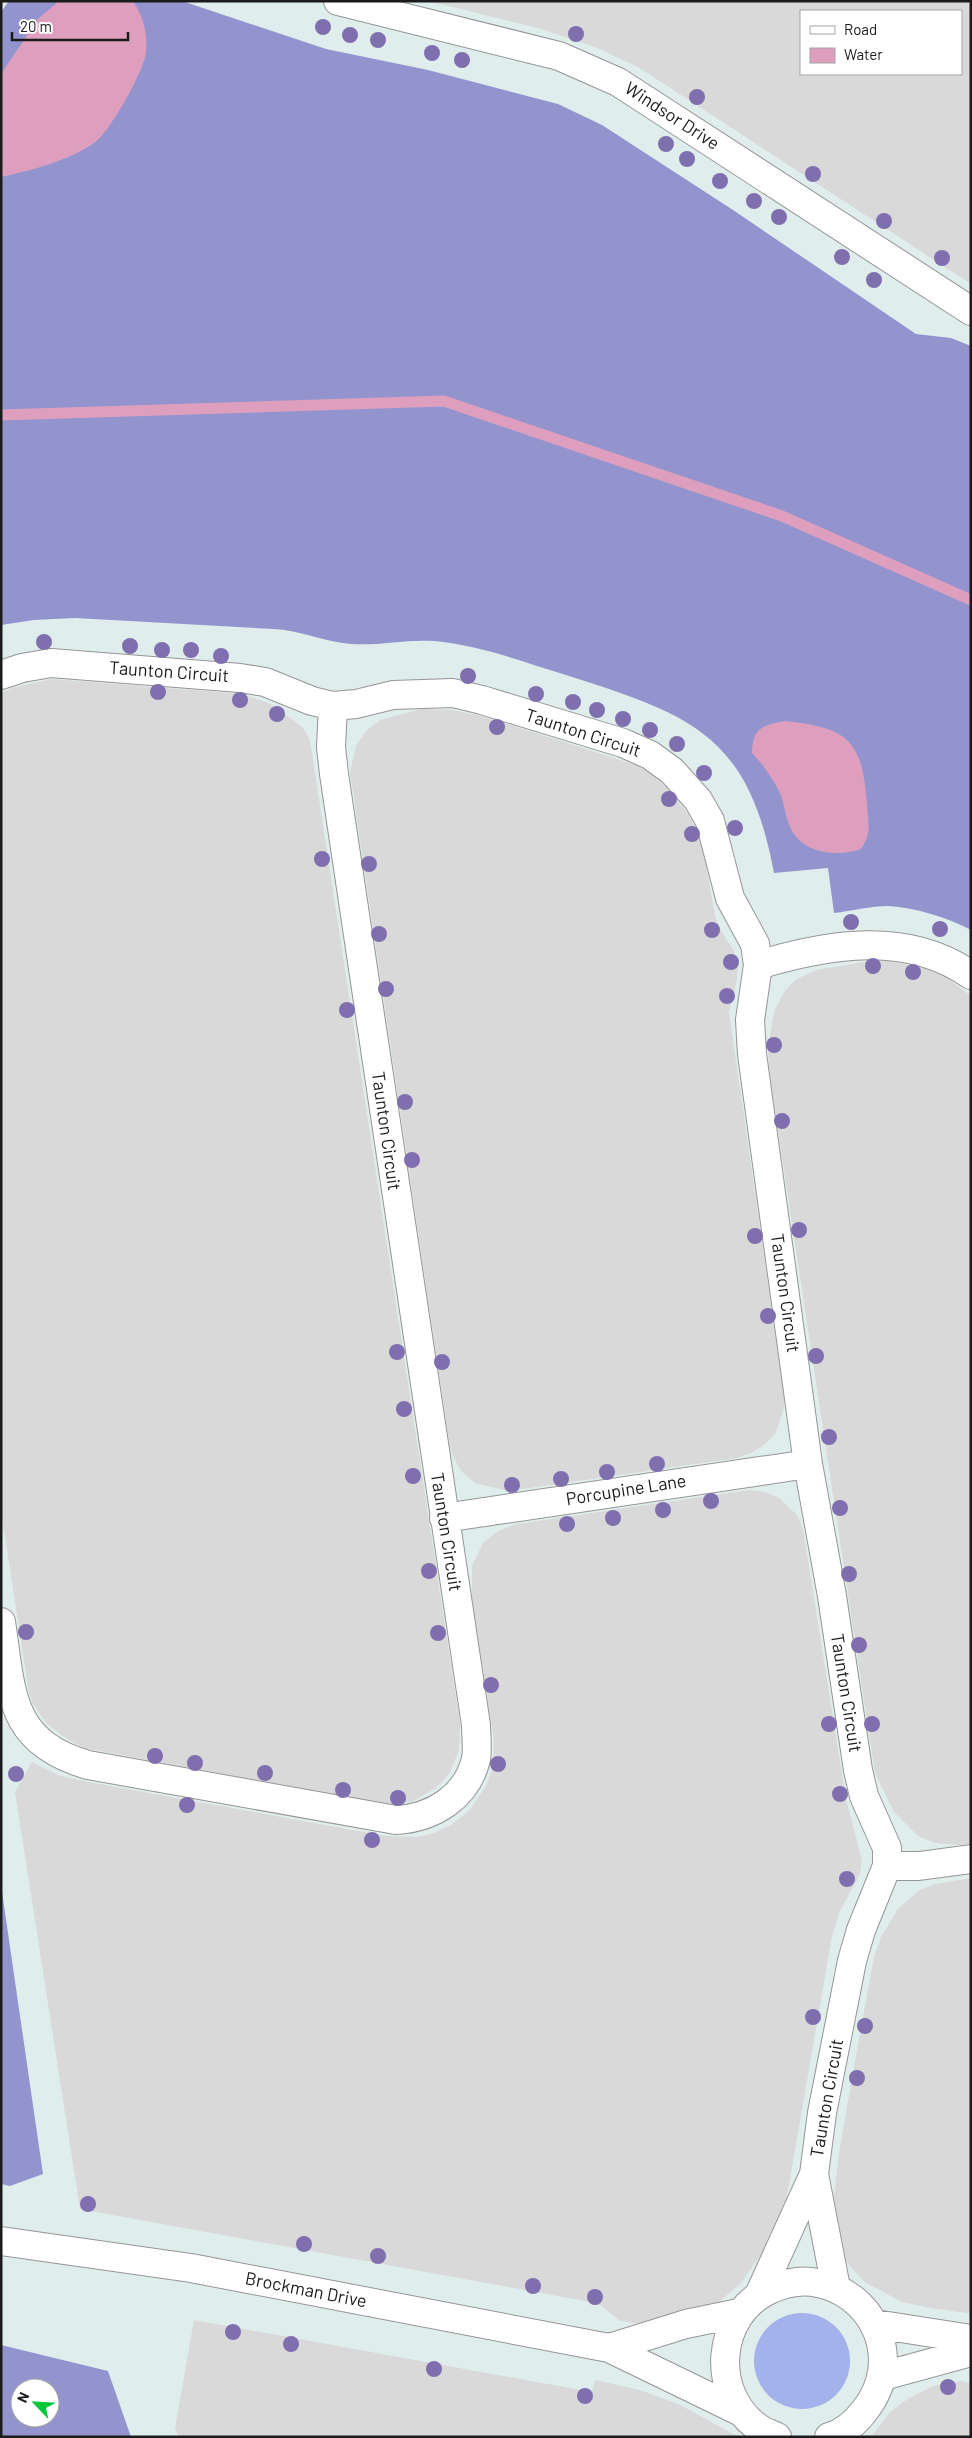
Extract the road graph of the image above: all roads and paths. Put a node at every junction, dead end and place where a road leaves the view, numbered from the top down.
1 (338, 1) edge
2 (971, 311) edge
3 (1, 675) edge
4 (333, 706) junction
5 (758, 965) junction
6 (971, 975) edge
7 (808, 1464) junction
8 (444, 1518) junction
9 (1, 1622) edge
10 (971, 1859) edge
11 (887, 1866) junction
12 (814, 2174) junction
13 (7, 2241) edge
14 (836, 2288) junction
15 (759, 2295) junction
16 (739, 2313) junction
17 (875, 2324) junction
18 (971, 2340) edge
19 (609, 2348) junction
20 (971, 2352) edge
21 (883, 2376) junction
22 (741, 2412) junction
23 (856, 2429) edge
24 (777, 2437) edge
25 (829, 2437) edge

1 - 2 street, Windsor Drive
3 - 4 street, Taunton Circuit
4 - 5 street, Taunton Circuit
4 - 8 street, Taunton Circuit
5 - 6 street
5 - 7 street, Taunton Circuit
7 - 8 street, Porcupine Lane
7 - 11 street, Taunton Circuit
8 - 9 street, Taunton Circuit
10 - 11 street
11 - 12 street, Taunton Circuit
12 - 14 street, Taunton Circuit
12 - 15 street, Taunton Circuit
13 - 19 street, Brockman Drive
14 - 15 street
14 - 17 street
15 - 16 street
16 - 19 street, Brockman Drive
16 - 22 street
17 - 18 street
17 - 21 street
19 - 22 street, Brockman Drive
20 - 21 street
21 - 23 street
22 - 24 street
23 - 25 street

